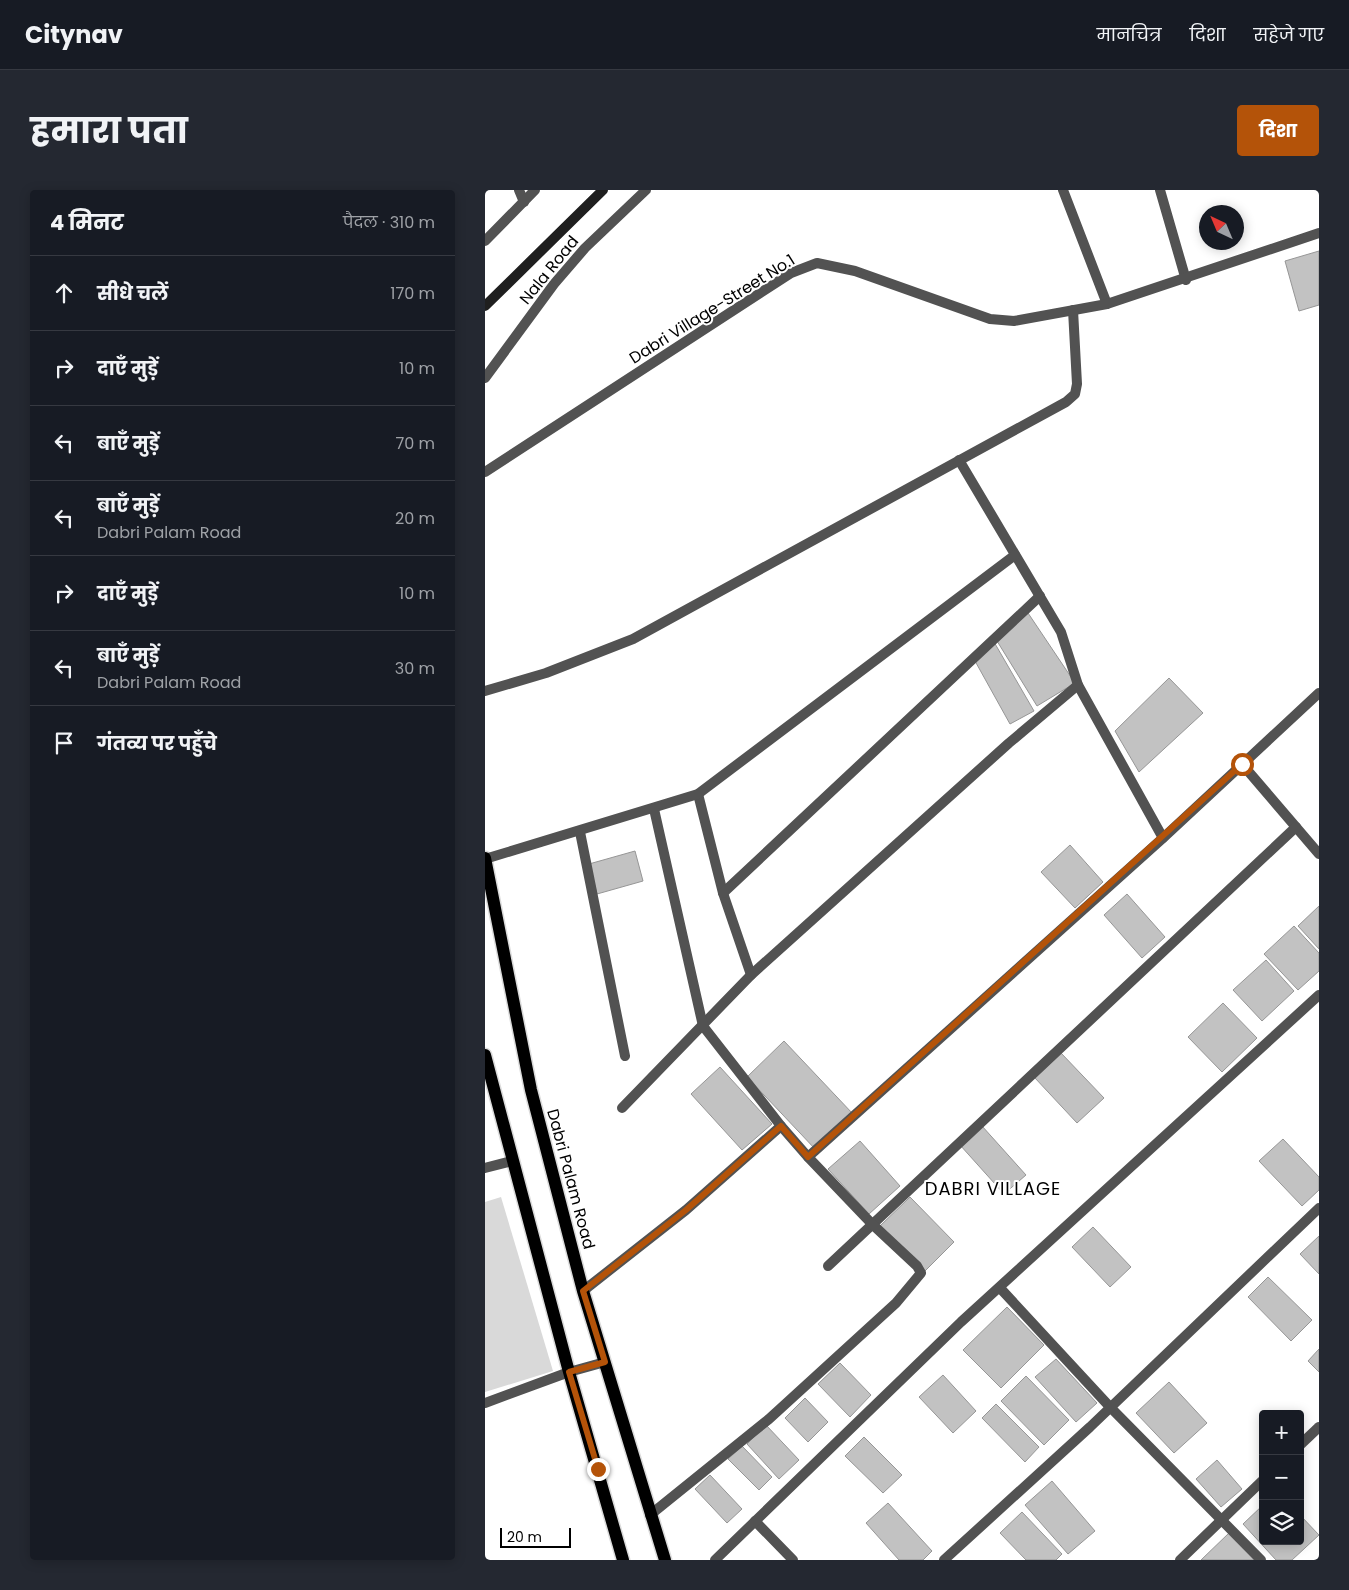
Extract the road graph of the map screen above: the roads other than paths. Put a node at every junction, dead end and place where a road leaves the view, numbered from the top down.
1 (519, 190) edge
2 (535, 190) edge
3 (603, 190) edge
4 (646, 190) edge
5 (1063, 190) edge
6 (1160, 190) edge
7 (524, 202) junction
8 (1319, 233) edge
9 (485, 241) edge
10 (1186, 280) junction
11 (1107, 304) junction
12 (485, 306) edge
13 (1073, 310) junction
14 (485, 378) edge
15 (959, 460) junction
16 (485, 472) edge
17 (1015, 554) junction
18 (1040, 596) junction
19 (1078, 685) junction
20 (485, 691) edge
21 (1319, 693) edge
22 (1242, 764) junction
23 (698, 794) junction
24 (654, 809) junction
25 (1296, 827) junction
26 (580, 832) junction
27 (1163, 838) junction
28 (1319, 854) edge
29 (485, 859) edge
30 (723, 893) junction
31 (751, 975) junction
32 (1319, 995) edge
33 (703, 1026) junction
34 (485, 1055) edge
35 (625, 1056) dead end
36 (622, 1108) dead end
37 (781, 1126) junction
38 (808, 1157) junction
39 (512, 1161) junction
40 (485, 1168) edge
41 (1319, 1208) edge
42 (872, 1224) junction
43 (828, 1266) dead end
44 (1000, 1288) junction
45 (583, 1291) junction
46 (605, 1362) junction
47 (569, 1372) junction
48 (485, 1403) edge
49 (1111, 1407) junction
50 (1319, 1427) edge
51 (1304, 1441) edge
52 (1259, 1484) edge
53 (650, 1515) junction
54 (1222, 1520) junction
55 (755, 1521) junction
56 (623, 1560) edge
57 (665, 1560) edge
58 (715, 1560) edge
59 (793, 1560) edge
60 (944, 1560) edge
61 (1180, 1560) edge
62 (1261, 1560) edge

1 - 7 street
2 - 7 street
3 - 12 street
4 - 14 street, Nala Road
5 - 11 street
6 - 10 street
7 - 9 street
8 - 10 street, Dabri Village-Street No.1
10 - 11 street, Dabri Village-Street No.1
11 - 13 street, Dabri Village-Street No.1
13 - 15 street
13 - 16 street, Dabri Village-Street No.1
15 - 17 street
15 - 20 street
17 - 18 street
17 - 23 street
18 - 19 street
18 - 30 street
19 - 27 street
19 - 31 street
21 - 22 street
22 - 25 street
22 - 27 street
23 - 24 street
23 - 30 street
24 - 26 street
24 - 33 street
25 - 28 street
25 - 42 street
26 - 29 street
26 - 35 street
27 - 38 street
29 - 45 main road, Dabri Palam Road
30 - 31 street
31 - 33 street
32 - 44 street
33 - 36 street
33 - 37 street
34 - 39 main road
37 - 38 street
37 - 45 street
38 - 42 street
39 - 40 street
39 - 47 main road
41 - 49 street
42 - 43 street
42 - 53 street
44 - 49 street
44 - 55 street
45 - 46 main road, Dabri Palam Road
46 - 47 street
46 - 53 main road, Dabri Palam Road
47 - 48 street
47 - 56 main road
49 - 54 street
49 - 60 street
50 - 51 street
52 - 54 street
53 - 57 main road, Dabri Palam Road
54 - 61 street
54 - 62 street
55 - 58 street
55 - 59 street

